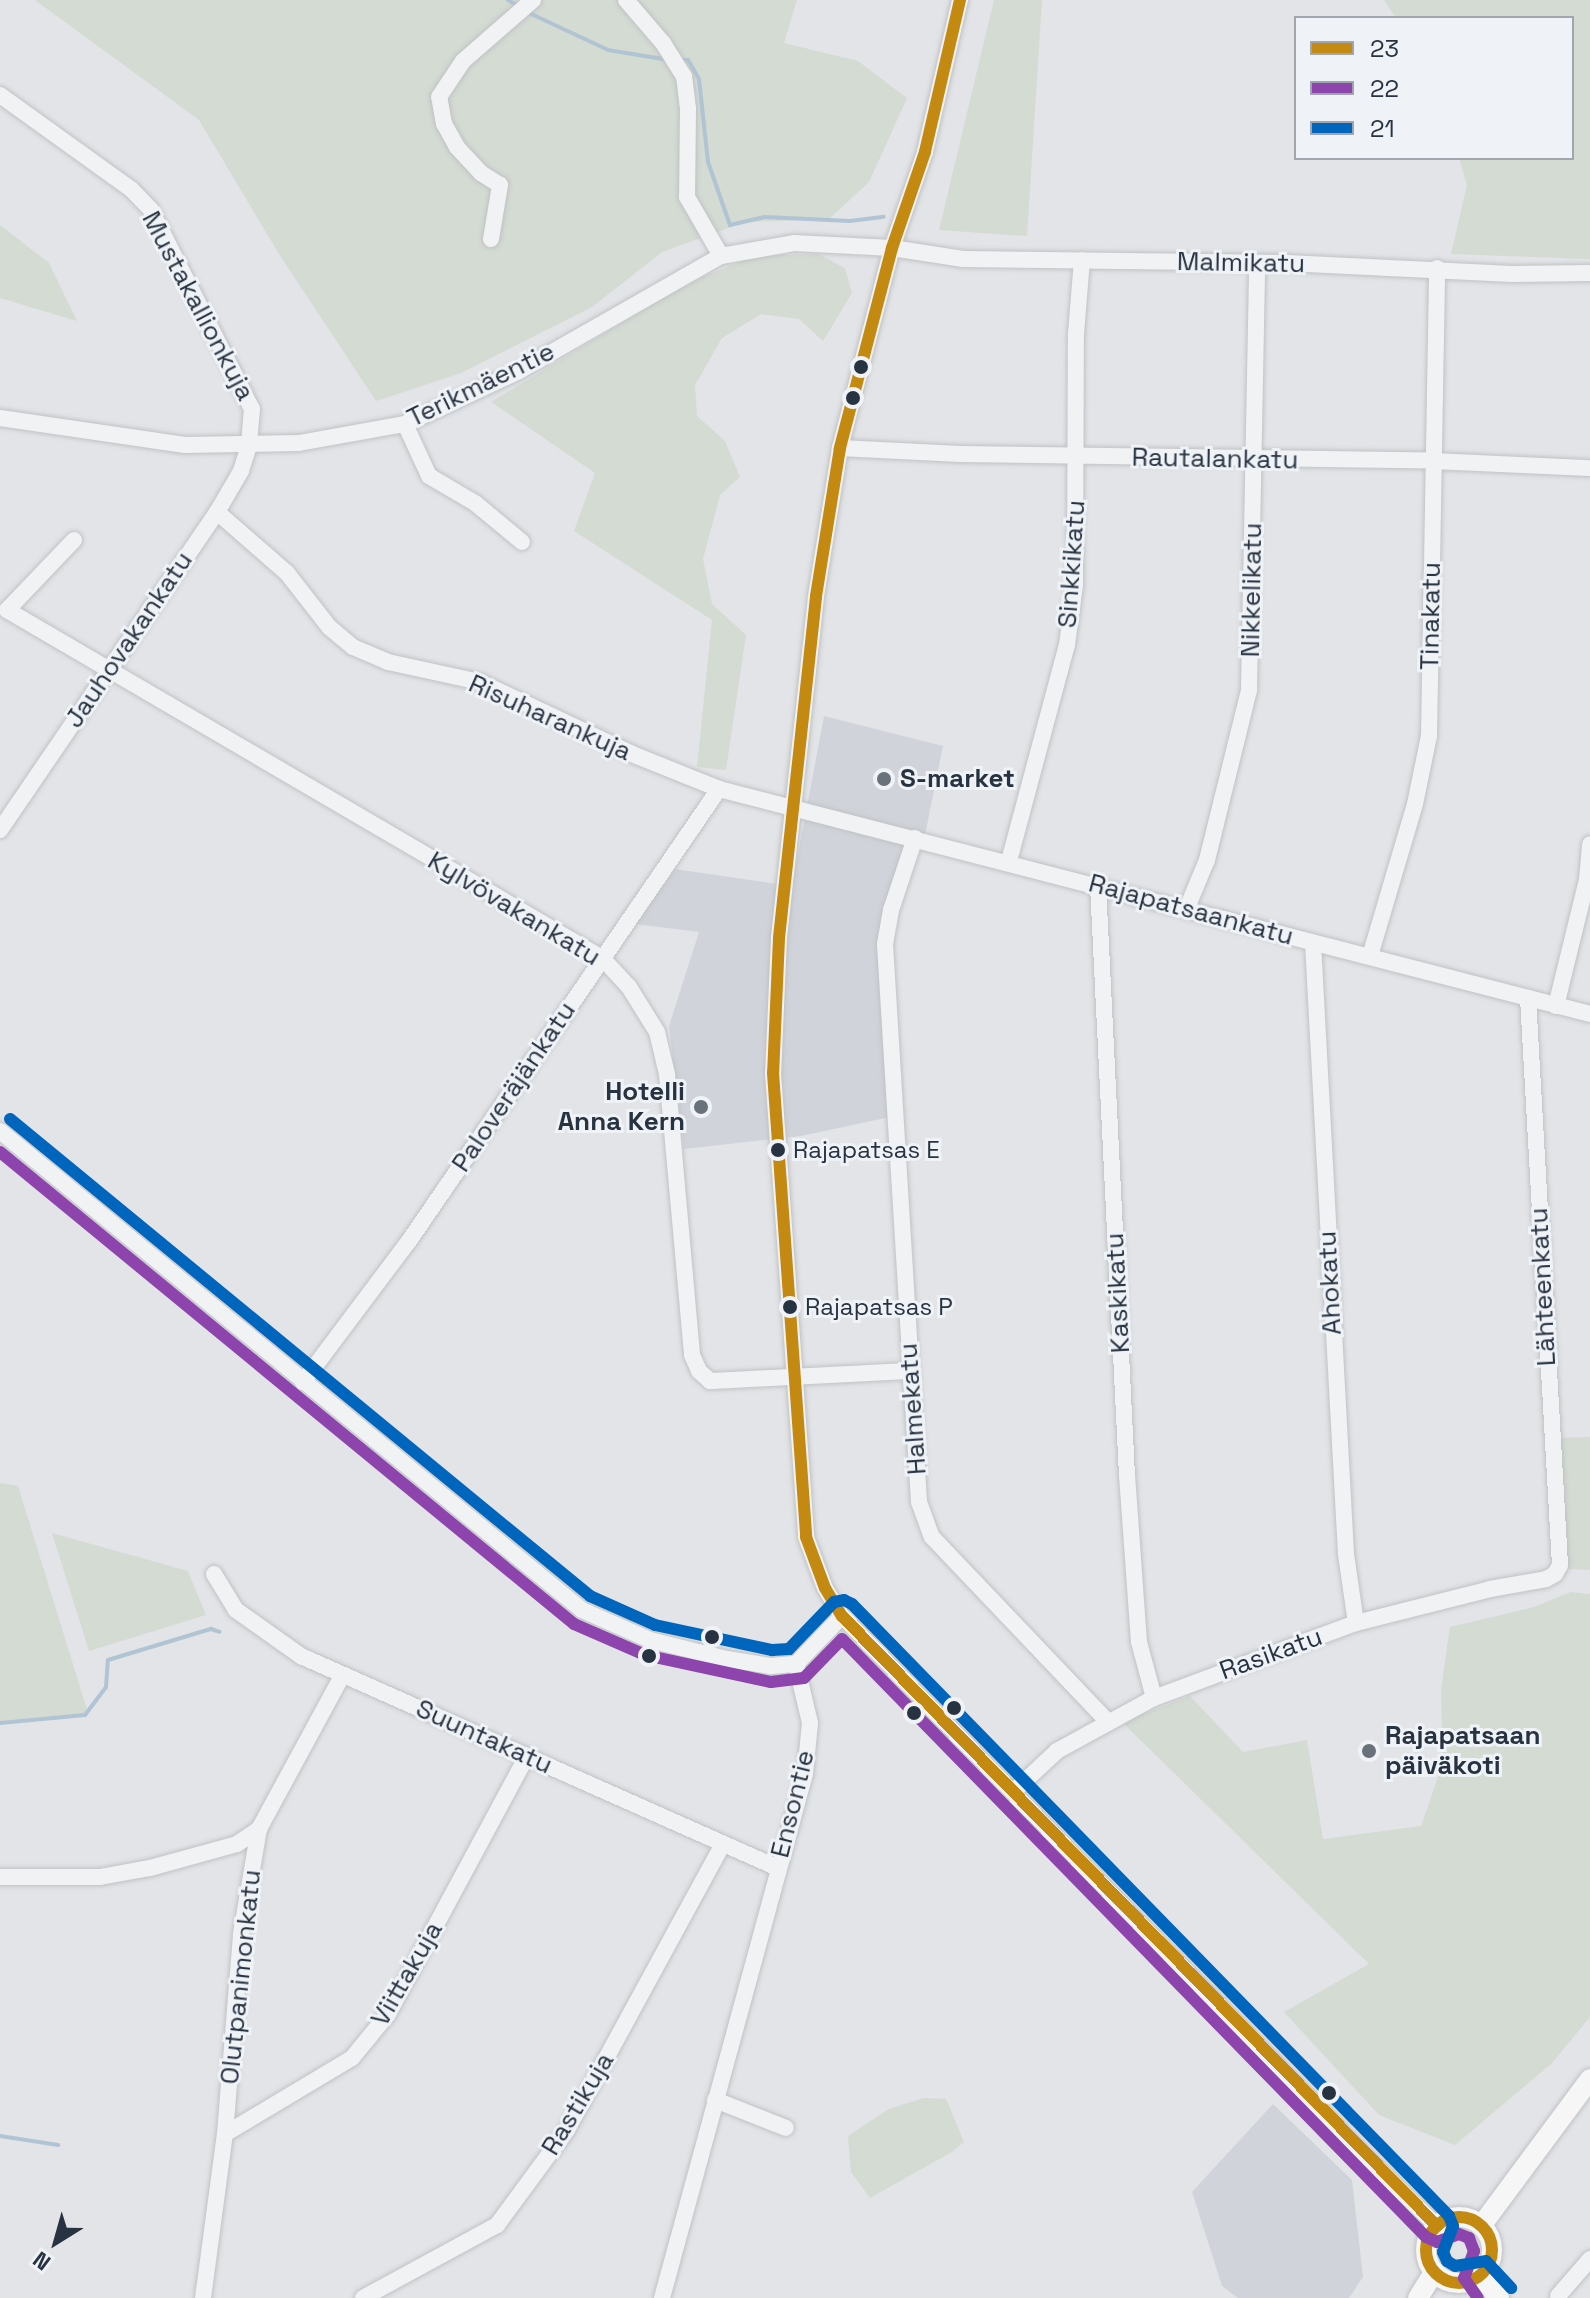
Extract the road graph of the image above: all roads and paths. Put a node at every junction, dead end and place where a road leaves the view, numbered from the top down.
1 (533, 0) edge
2 (626, 0) edge
3 (960, 0) edge
4 (0, 95) edge
5 (491, 239) dead end
6 (892, 248) junction
7 (721, 256) junction
8 (1082, 260) junction
9 (1257, 263) junction
10 (1437, 268) junction
11 (1590, 273) edge
12 (0, 418) edge
13 (405, 424) junction
14 (249, 446) junction
15 (840, 448) junction
16 (1078, 456) junction
17 (1255, 460) junction
18 (1433, 461) junction
19 (1590, 468) edge
20 (217, 512) junction
21 (74, 540) dead end
22 (522, 542) dead end
23 (107, 670) junction
24 (719, 789) junction
25 (793, 806) junction
26 (0, 830) edge
27 (915, 838) junction
28 (1590, 844) edge
29 (1009, 861) junction
30 (1098, 885) junction
31 (1187, 908) junction
32 (1313, 943) junction
33 (1370, 956) junction
34 (602, 958) junction
35 (1528, 998) junction
36 (1556, 1006) junction
37 (1590, 1014) edge
38 (0, 1131) edge
39 (910, 1371) junction
40 (796, 1375) junction
41 (303, 1382) junction
42 (214, 1574) dead end
43 (1555, 1574) joint
44 (842, 1616) junction
45 (1356, 1623) junction
46 (796, 1664) junction
47 (342, 1676) junction
48 (1154, 1698) junction
49 (1107, 1721) junction
50 (527, 1756) junction
51 (1013, 1792) junction
52 (259, 1829) junction
53 (723, 1844) junction
54 (778, 1868) junction
55 (0, 1877) edge
56 (1590, 2079) edge
57 (715, 2100) junction
58 (786, 2128) dead end
59 (225, 2134) junction
60 (1437, 2226) junction
61 (1481, 2226) junction
62 (1590, 2259) edge
63 (1434, 2272) junction
64 (1480, 2276) junction
65 (1558, 2296) dead end
66 (203, 2298) edge
67 (363, 2298) edge
68 (662, 2298) edge
69 (1418, 2298) edge
70 (1499, 2298) edge

1 - 5 street
2 - 7 street
3 - 6 street
4 - 14 street, Mustakallionkuja
6 - 7 street, Terikmäentie
6 - 8 street, Malmikatu
6 - 15 street
7 - 13 street, Terikmäentie
8 - 9 street, Malmikatu
8 - 16 street, Sinkkikatu
9 - 10 street, Malmikatu
9 - 17 street, Nikkelikatu
10 - 11 street, Malmikatu
10 - 18 street, Tinakatu
12 - 14 street, Terikmäentie
13 - 14 street, Terikmäentie
13 - 22 street
14 - 20 street, Jauhovakankatu
15 - 16 street, Rautalankatu
15 - 25 street
16 - 17 street, Rautalankatu
16 - 29 street, Sinkkikatu
17 - 18 street, Rautalankatu
17 - 31 street, Nikkelikatu
18 - 19 street, Rautalankatu
18 - 33 street, Tinakatu
20 - 23 street, Jauhovakankatu
20 - 24 street, Risuharankuja
21 - 23 street, Kylvövakankatu
23 - 26 street, Jauhovakankatu
23 - 34 street, Kylvövakankatu
24 - 25 street, Risuharankuja
24 - 34 street, Paloveräjänkatu
25 - 27 street, Rajapatsaankatu
25 - 40 street
27 - 29 street, Rajapatsaankatu
27 - 39 street, Halmekatu
28 - 36 street
29 - 30 street, Rajapatsaankatu
30 - 31 street, Rajapatsaankatu
30 - 48 street, Kaskikatu
31 - 32 street, Rajapatsaankatu
32 - 33 street, Rajapatsaankatu
32 - 45 street, Ahokatu
33 - 35 street, Rajapatsaankatu
34 - 40 street, Kylvövakankatu
34 - 41 street, Paloveräjänkatu
35 - 36 street, Rajapatsaankatu
35 - 43 street, Lähteenkatu
36 - 37 street, Rajapatsaankatu
38 - 41 street
39 - 40 street, Kylvövakankatu
39 - 49 street, Halmekatu
40 - 44 street
41 - 46 street
42 - 47 street, Suuntakatu
43 - 45 street, Rasikatu
44 - 46 street
44 - 51 street
45 - 48 street, Rasikatu
46 - 54 street, Ensontie
47 - 50 street, Suuntakatu
47 - 52 street, Olutpanimonkatu
48 - 49 street, Rasikatu
49 - 51 street, Rasikatu
50 - 53 street, Suuntakatu
50 - 59 street, Viittakuja
51 - 60 street
52 - 55 street
52 - 59 street, Olutpanimonkatu
53 - 54 street, Suuntakatu
53 - 67 street, Rastikuja
54 - 57 street, Ensontie
56 - 61 main road
57 - 58 street
57 - 68 street, Ensontie
59 - 66 street, Olutpanimonkatu
60 - 61 main road
60 - 63 main road
61 - 64 main road
62 - 65 street
63 - 64 main road
63 - 69 main road
64 - 70 main road

